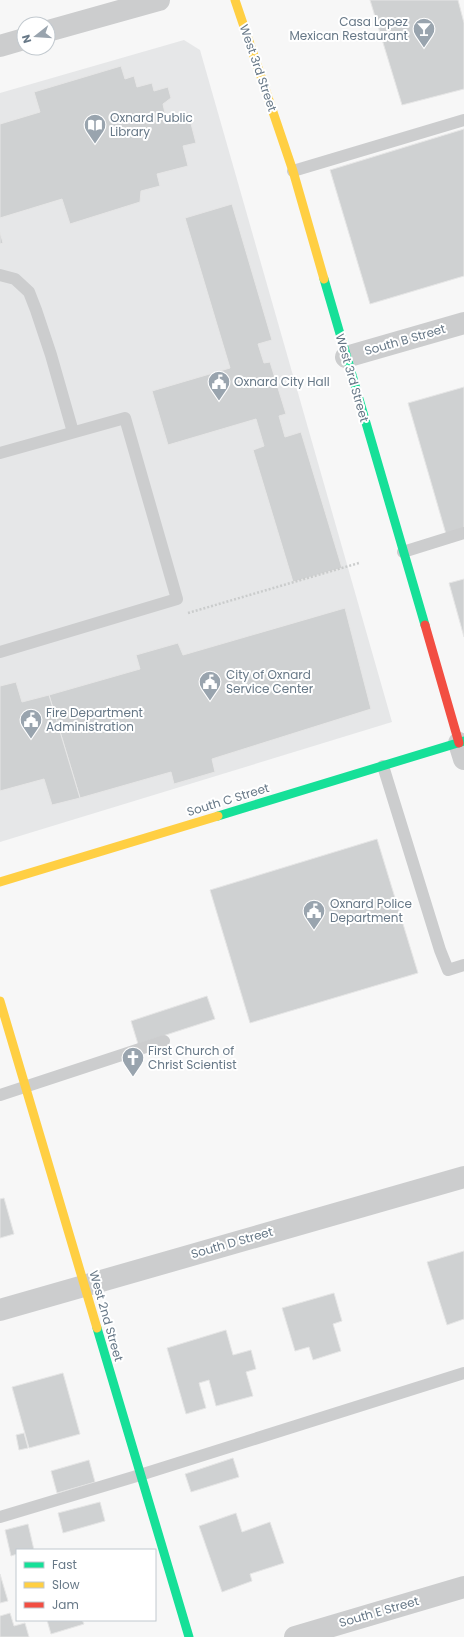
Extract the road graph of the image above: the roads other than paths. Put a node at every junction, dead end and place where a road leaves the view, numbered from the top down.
1 (159, 0) edge
2 (235, 0) edge
3 (56, 29) edge
4 (16, 41) edge
5 (0, 46) edge
6 (464, 120) edge
7 (293, 171) junction
8 (0, 275) edge
9 (464, 323) edge
10 (346, 357) junction
11 (73, 432) junction
12 (0, 453) edge
13 (464, 533) edge
14 (403, 552) junction
15 (0, 652) edge
16 (462, 748) edge
17 (383, 766) junction
18 (0, 882) edge
19 (464, 965) edge
20 (0, 1001) edge
21 (164, 1041) dead end
22 (25, 1087) junction
23 (0, 1095) edge
24 (464, 1177) edge
25 (85, 1285) junction
26 (0, 1310) edge
27 (464, 1373) edge
28 (140, 1476) junction
29 (0, 1517) edge
30 (464, 1587) edge
31 (189, 1637) edge
32 (295, 1637) edge

1 - 3 street
2 - 7 street, West 3rd Street
4 - 5 street
6 - 7 lane
7 - 10 street, West 3rd Street
8 - 11 lane
9 - 10 street, South B Street
10 - 14 street, West 3rd Street
11 - 12 lane
11 - 15 lane
13 - 14 lane
14 - 16 street, West 3rd Street
16 - 17 street, South C Street
17 - 18 street, South C Street
17 - 19 lane
20 - 22 street, West 2nd Street
21 - 22 lane
22 - 23 lane
22 - 25 street, West 2nd Street
24 - 25 street, South D Street
25 - 26 street, South D Street
25 - 28 street, West 2nd Street
27 - 28 lane
28 - 29 lane
28 - 31 street, West 2nd Street
30 - 32 street, South E Street

